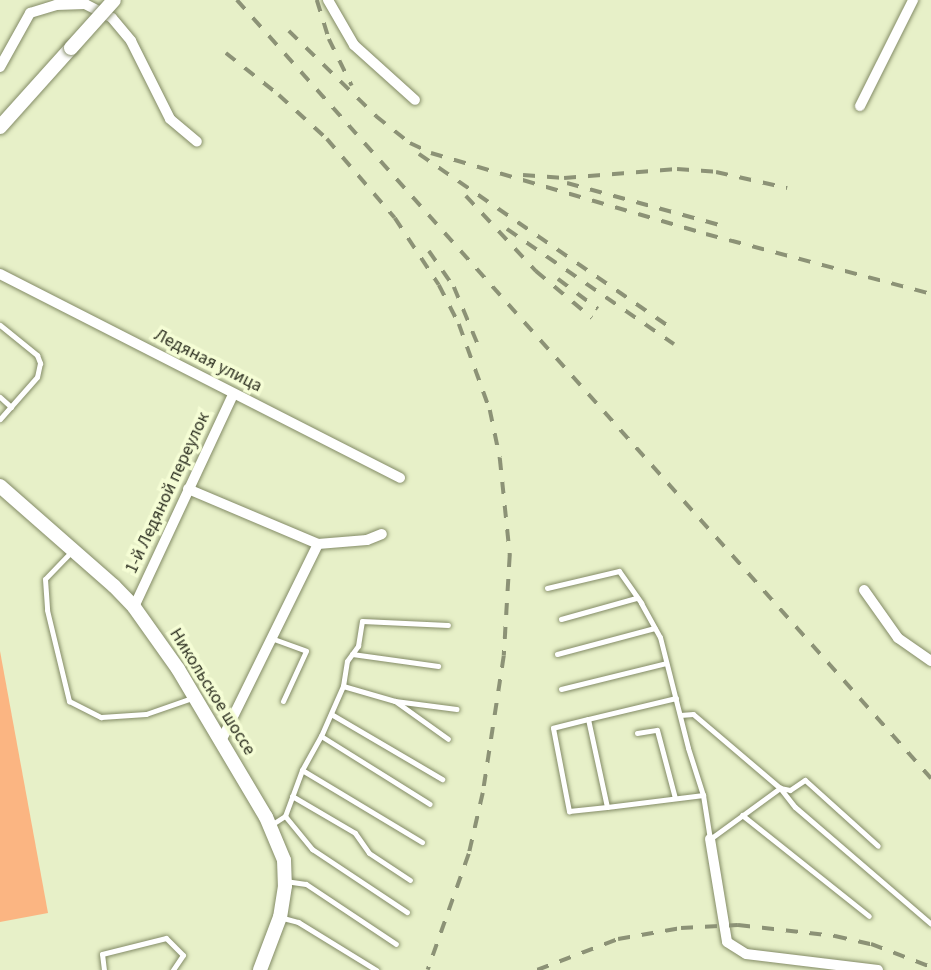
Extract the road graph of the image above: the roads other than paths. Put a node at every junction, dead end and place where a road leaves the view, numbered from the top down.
1 (114, 0) edge
2 (328, 0) edge
3 (913, 0) edge
4 (0, 67) edge
5 (415, 100) dead end
6 (860, 106) dead end
7 (0, 127) edge
8 (197, 142) dead end
9 (0, 274) edge
10 (0, 325) edge
11 (233, 395) junction
12 (0, 397) edge
13 (11, 407) junction
14 (0, 419) edge
15 (400, 478) dead end
16 (0, 486) edge
17 (188, 489) junction
18 (382, 534) dead end
19 (318, 544) junction
20 (73, 549) junction
21 (547, 588) dead end
22 (864, 590) dead end
23 (636, 598) junction
24 (134, 607) junction
25 (562, 619) dead end
26 (448, 625) dead end
27 (655, 628) junction
28 (271, 638) junction
29 (352, 654) junction
30 (557, 654) dead end
31 (931, 661) edge
32 (666, 663) junction
33 (438, 666) dead end
34 (343, 686) junction
35 (561, 689) dead end
36 (195, 697) junction
37 (676, 698) junction
38 (283, 701) dead end
39 (395, 701) junction
40 (456, 709) dead end
41 (331, 714) junction
42 (680, 715) junction
43 (588, 719) junction
44 (637, 733) dead end
45 (321, 736) junction
46 (448, 739) dead end
47 (221, 741) junction
48 (302, 770) junction
49 (442, 779) dead end
50 (780, 788) junction
51 (703, 795) junction
52 (292, 796) junction
53 (675, 798) junction
54 (430, 804) dead end
55 (607, 807) junction
56 (285, 816) junction
57 (742, 816) junction
58 (271, 825) junction
59 (710, 839) junction
60 (422, 842) dead end
61 (878, 846) dead end
62 (410, 880) dead end
63 (285, 881) junction
64 (407, 912) dead end
65 (869, 916) dead end
66 (280, 917) junction
67 (931, 923) edge
68 (396, 944) dead end
69 (104, 970) edge
70 (173, 970) edge
71 (260, 970) edge
72 (376, 970) edge
73 (878, 970) edge

1 - 7 street, bridge
2 - 5 street
3 - 6 street
4 - 8 street
9 - 11 street, Ледяная улица
10 - 13 lane
11 - 15 street, Ледяная улица
11 - 17 street, 1-й Ледяной переулок
12 - 13 lane
13 - 14 lane
16 - 20 street, Никольское шоссе
17 - 19 street
17 - 24 street, 1-й Ледяной переулок
18 - 19 street
19 - 28 street
20 - 24 street, Никольское шоссе
20 - 36 lane
21 - 23 lane
22 - 31 street
23 - 25 lane
23 - 27 lane
24 - 36 street, Никольское шоссе
26 - 29 lane
27 - 30 lane
27 - 32 lane
28 - 38 lane
28 - 47 street
29 - 33 lane
29 - 34 lane
32 - 35 lane
32 - 37 lane
34 - 39 lane
34 - 41 lane
36 - 47 street, Никольское шоссе
37 - 42 lane
37 - 43 lane
39 - 40 lane
39 - 46 lane
41 - 45 lane
41 - 49 lane
42 - 50 lane
42 - 51 lane
43 - 55 lane
43 - 55 lane
44 - 53 lane
45 - 48 lane
45 - 54 lane
47 - 58 street, Никольское шоссе
48 - 52 lane
48 - 60 lane
50 - 57 lane
50 - 61 lane
50 - 67 lane
51 - 53 lane
51 - 59 lane
52 - 56 lane
52 - 62 lane
53 - 55 lane
56 - 58 lane
56 - 64 lane
57 - 59 lane
57 - 65 lane
58 - 63 street, Никольское шоссе
59 - 73 street
63 - 66 street, Никольское шоссе
63 - 68 lane
66 - 71 street, Никольское шоссе
66 - 72 lane
69 - 70 lane

